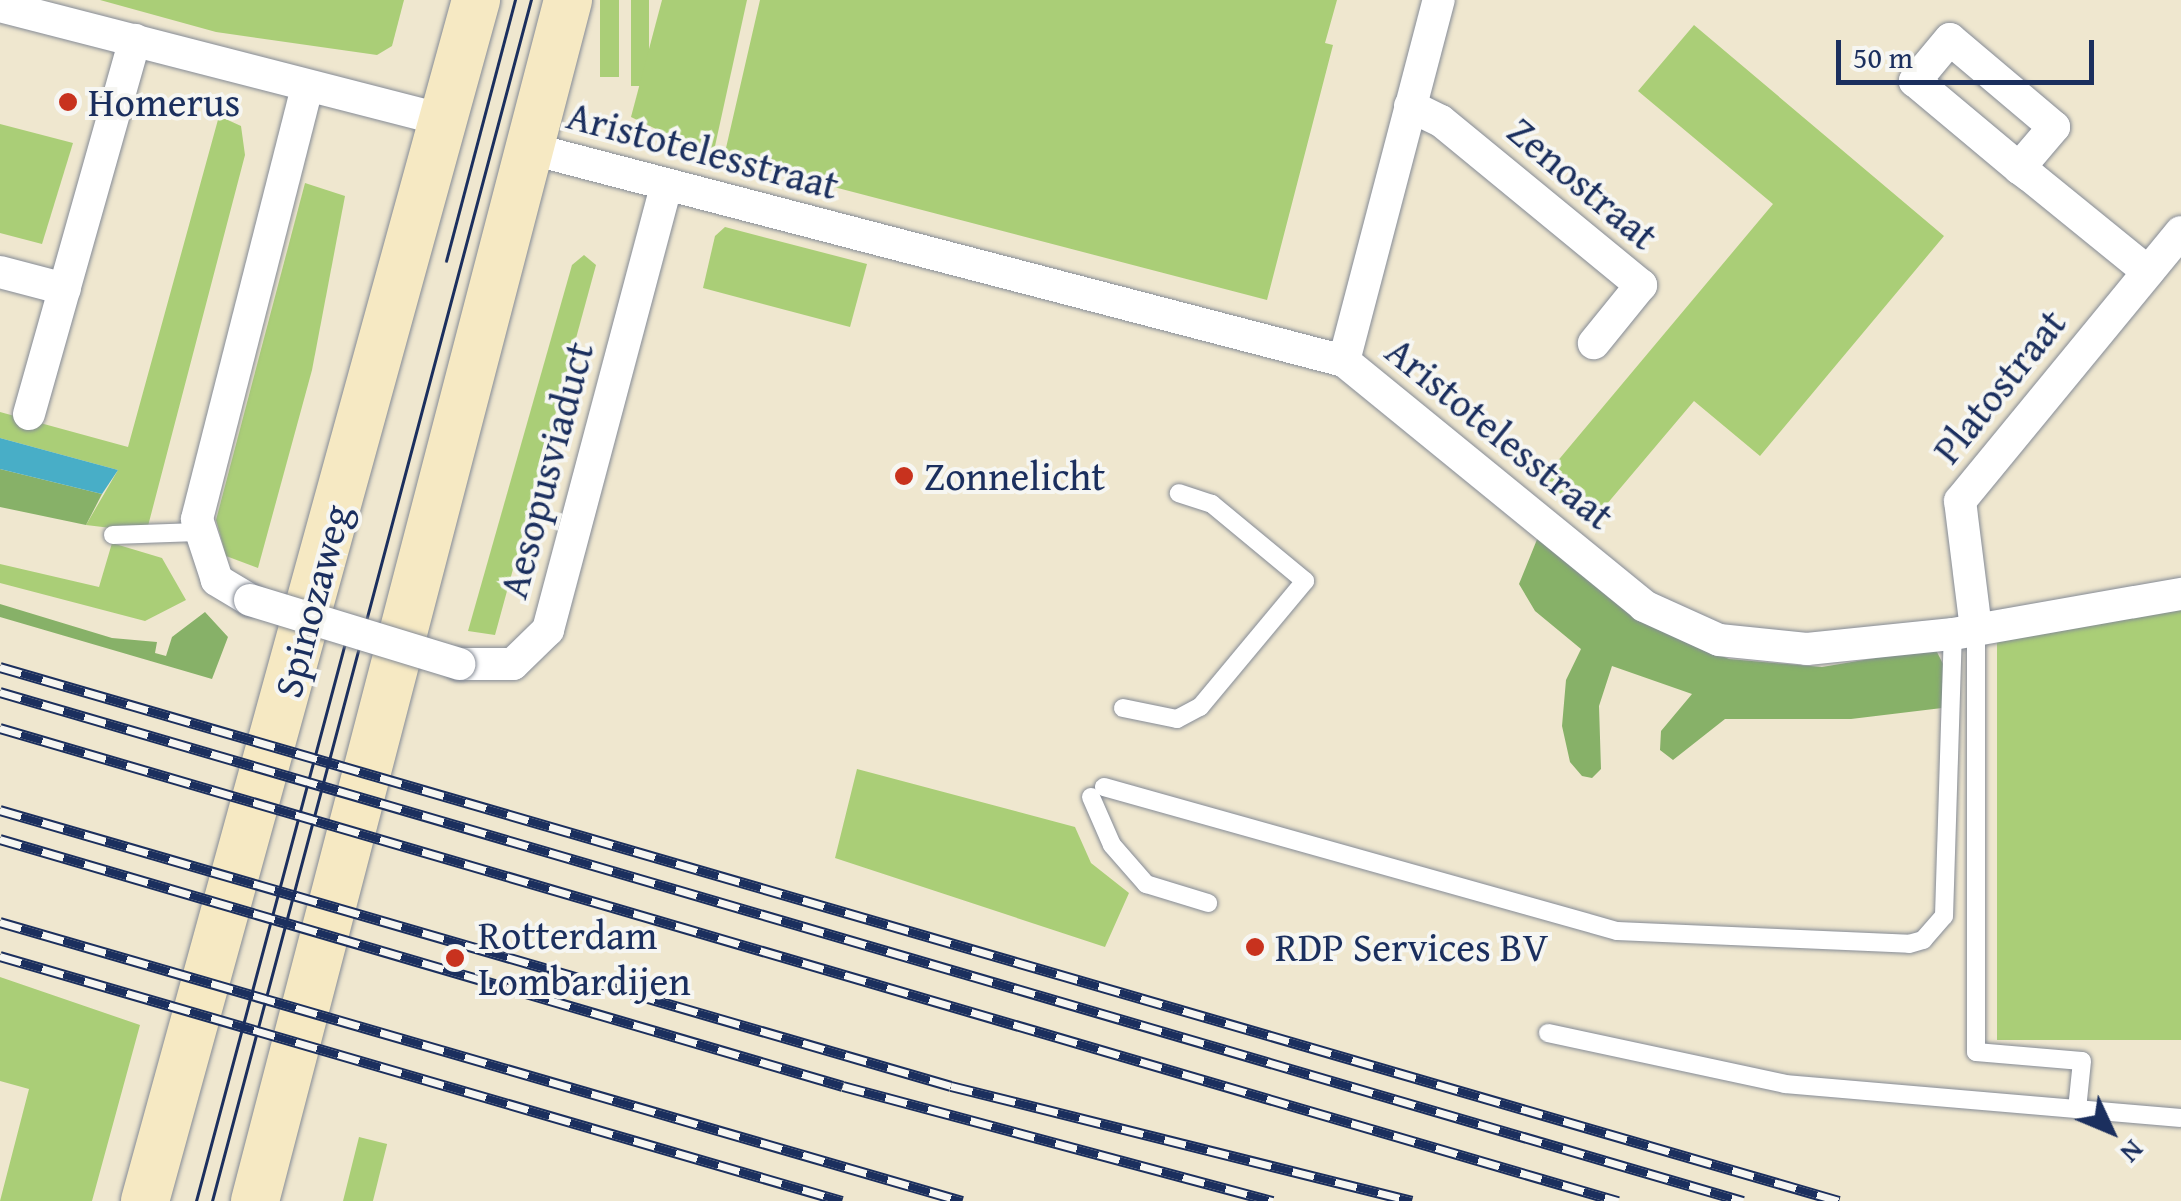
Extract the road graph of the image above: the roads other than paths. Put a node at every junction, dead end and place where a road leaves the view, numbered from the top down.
1 (476, 0) edge
2 (568, 0) edge
3 (1439, 0) edge
4 (0, 6) edge
5 (135, 40) junction
6 (307, 88) junction
7 (1410, 106) junction
8 (444, 120) junction
9 (528, 148) junction
10 (2019, 168) dead end
11 (666, 185) junction
12 (2181, 232) edge
13 (0, 272) edge
14 (2148, 272) junction
15 (65, 290) junction
16 (1594, 342) dead end
17 (1344, 361) junction
18 (29, 414) dead end
19 (1179, 493) dead end
20 (198, 532) junction
21 (113, 535) dead end
22 (2181, 594) edge
23 (1964, 631) junction
24 (1123, 708) dead end
25 (1208, 903) dead end
26 (1548, 1033) dead end
27 (2077, 1110) junction
28 (2181, 1118) edge
29 (145, 1201) edge
30 (255, 1201) edge

1 - 8 main road, Spinozaweg
2 - 9 main road
3 - 7 street
4 - 5 street
5 - 6 street
5 - 15 street
6 - 8 street
6 - 20 street
7 - 16 street, Zenostraat
7 - 17 street
8 - 29 main road, Spinozaweg
9 - 11 street, Aristotelesstraat
9 - 30 main road
10 - 14 street
11 - 17 street, Aristotelesstraat
11 - 20 street, Aesopusviaduct, bridge
12 - 14 street, Platostraat
13 - 15 street
14 - 23 street, Platostraat
15 - 18 street
17 - 23 street, Aristotelesstraat
19 - 24 lane
20 - 21 lane
22 - 23 street, Aristotelesstraat
23 - 25 lane
23 - 27 lane
26 - 27 lane
27 - 28 lane

